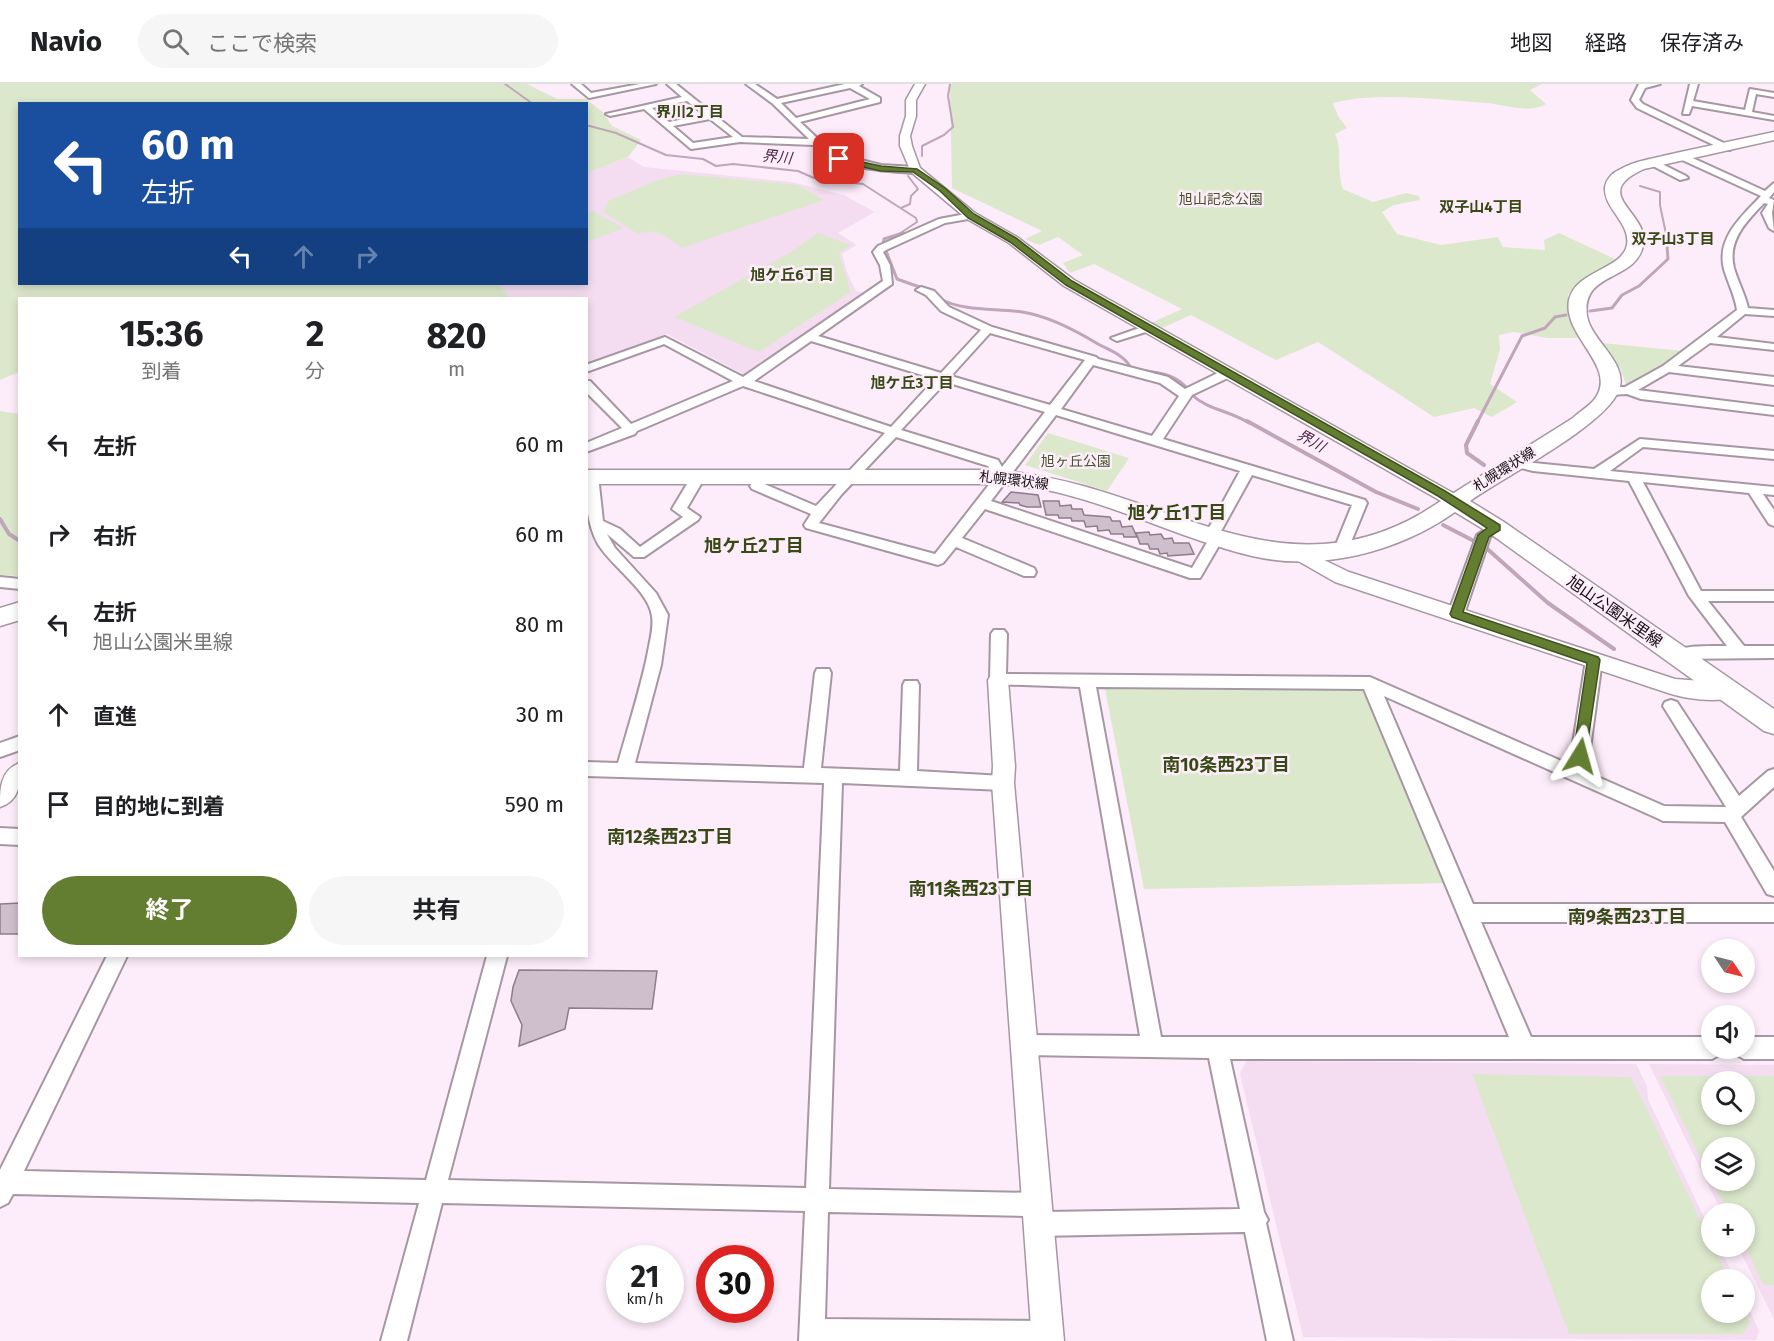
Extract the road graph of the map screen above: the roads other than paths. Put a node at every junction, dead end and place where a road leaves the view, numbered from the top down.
1 (576, 84) edge
2 (652, 84) edge
3 (671, 84) edge
4 (752, 84) edge
5 (852, 84) edge
6 (920, 84) edge
7 (1656, 84) edge
8 (1695, 84) edge
9 (812, 94) junction
10 (1774, 95) edge
11 (688, 98) junction
12 (820, 99) dead end
13 (774, 102) junction
14 (1689, 103) junction
15 (829, 104) dead end
16 (646, 107) junction
17 (838, 110) junction
18 (1748, 113) junction
19 (610, 114) dead end
20 (711, 116) junction
21 (1774, 118) edge
22 (794, 121) junction
23 (667, 125) junction
24 (1680, 126) junction
25 (1774, 136) edge
26 (740, 139) junction
27 (815, 142) junction
28 (1727, 148) junction
29 (1683, 157) junction
30 (1654, 163) junction
31 (915, 170) junction
32 (1683, 178) dead end
33 (1774, 186) edge
34 (1766, 197) junction
35 (971, 216) junction
36 (1774, 228) edge
37 (921, 290) dead end
38 (1743, 311) junction
39 (1774, 313) edge
40 (1148, 328) junction
41 (988, 329) junction
42 (810, 338) junction
43 (1117, 338) dead end
44 (1708, 339) junction
45 (1774, 347) edge
46 (1090, 361) junction
47 (588, 368) edge
48 (1667, 368) junction
49 (1227, 373) junction
50 (943, 377) junction
51 (741, 381) junction
52 (1774, 381) edge
53 (588, 386) edge
54 (1619, 391) junction
55 (1186, 395) junction
56 (1053, 410) junction
57 (1774, 411) edge
58 (631, 431) junction
59 (893, 431) junction
60 (1155, 441) junction
61 (588, 447) edge
62 (1774, 455) edge
63 (1515, 462) junction
64 (1248, 468) junction
65 (1596, 474) junction
66 (853, 475) junction
67 (589, 476) edge
68 (698, 477) junction
69 (1002, 477) junction
70 (1634, 477) junction
71 (757, 486) dead end
72 (1753, 489) junction
73 (1774, 491) edge
74 (1454, 501) junction
75 (982, 502) junction
76 (818, 512) junction
77 (1774, 521) edge
78 (597, 524) junction
79 (1496, 527) junction
80 (1215, 536) junction
81 (953, 540) junction
82 (1348, 550) junction
83 (1299, 554) junction
84 (1029, 572) dead end
85 (0, 582) edge
86 (18, 584) edge
87 (1696, 596) junction
88 (1774, 596) edge
89 (18, 612) edge
90 (1456, 614) junction
91 (0, 617) edge
92 (999, 634) dead end
93 (1740, 652) junction
94 (1774, 652) edge
95 (1678, 655) junction
96 (1594, 660) junction
97 (823, 674) dead end
98 (998, 680) junction
99 (1087, 680) junction
100 (1371, 683) junction
101 (911, 685) dead end
102 (1728, 691) junction
103 (1671, 706) dead end
104 (1774, 723) edge
105 (18, 744) edge
106 (0, 750) edge
107 (1580, 756) dead end
108 (588, 770) edge
109 (625, 770) junction
110 (18, 775) edge
111 (1774, 776) edge
112 (823, 777) junction
113 (909, 778) junction
114 (1003, 783) junction
115 (0, 798) edge
116 (1734, 812) junction
117 (0, 836) edge
118 (18, 837) edge
119 (1774, 888) edge
120 (1467, 913) junction
121 (1774, 913) edge
122 (117, 957) edge
123 (497, 957) edge
124 (1024, 1045) junction
125 (1152, 1046) junction
126 (1524, 1047) junction
127 (1217, 1048) junction
128 (1701, 1048) edge
129 (1755, 1048) edge
130 (1774, 1048) edge
131 (2, 1187) edge
132 (434, 1191) junction
133 (817, 1200) junction
134 (1037, 1215) junction
135 (1256, 1220) junction
136 (812, 1336) edge
137 (1048, 1338) edge
138 (394, 1341) edge
139 (1280, 1341) edge

1 - 2 street
3 - 11 street
4 - 13 street
5 - 9 street
5 - 17 street
6 - 31 street
7 - 24 street
8 - 14 street
9 - 12 street
9 - 13 street
10 - 18 street
11 - 16 street
11 - 20 street
13 - 22 street
14 - 18 street
14 - 24 street
15 - 17 street
16 - 19 street
16 - 23 street
17 - 22 street
18 - 21 street
20 - 23 street
20 - 26 street
22 - 27 street
23 - 26 street
24 - 28 street
25 - 28 main road
26 - 27 street
27 - 31 street
28 - 29 main road
29 - 30 main road
29 - 34 street
30 - 32 street
30 - 54 main road
31 - 35 street
33 - 34 street
34 - 36 street
34 - 38 street
35 - 40 street
35 - 42 street
37 - 41 street
38 - 39 street
38 - 44 street
40 - 43 street
40 - 49 street
41 - 46 street
41 - 50 street
42 - 50 street
42 - 51 street
44 - 45 street
44 - 48 street
46 - 55 street
46 - 56 street
47 - 51 street
48 - 52 street
48 - 54 street
49 - 55 street
49 - 74 street
50 - 56 street
50 - 59 street
51 - 58 street
51 - 59 street
53 - 58 street
54 - 57 street
54 - 63 main road, 札幌環状線
55 - 60 street
56 - 60 street
56 - 69 street
58 - 61 street
59 - 66 street
59 - 69 street
60 - 64 street
62 - 65 street
63 - 65 street
63 - 74 main road, 札幌環状線
64 - 80 street
64 - 82 street
65 - 70 street
66 - 68 main road, 札幌環状線
66 - 69 main road, 札幌環状線
66 - 76 street
67 - 68 main road, 札幌環状線
67 - 78 street
68 - 78 street
69 - 75 street
69 - 80 main road, 札幌環状線
70 - 72 street
70 - 87 street
71 - 76 street
72 - 73 street
72 - 77 street
74 - 79 main road, 旭山公園米里線
74 - 82 main road, 札幌環状線
75 - 80 street
75 - 81 street
76 - 81 street
78 - 109 street
79 - 90 street
79 - 95 main road, 旭山公園米里線
80 - 83 main road, 札幌環状線
81 - 84 street
82 - 83 main road, 札幌環状線
83 - 90 street
85 - 86 street
87 - 88 street
87 - 93 street
89 - 91 main road
90 - 96 street
92 - 98 street
93 - 94 street
93 - 95 street
95 - 102 main road, 旭山公園米里線
96 - 102 street
96 - 107 street
97 - 112 street
98 - 99 street
98 - 114 street
99 - 100 street
99 - 125 street
100 - 116 street
100 - 120 street
101 - 113 street
102 - 104 main road, 旭山公園米里線
103 - 116 street
105 - 106 street
108 - 109 street
109 - 112 street
110 - 115 street
111 - 116 street
112 - 113 street
112 - 133 street
113 - 114 street
114 - 124 street
116 - 119 street
117 - 118 street
120 - 121 street
120 - 126 street
122 - 131 street
123 - 132 street
124 - 125 street
124 - 134 street
125 - 127 street
126 - 127 street
126 - 128 street
127 - 135 street
129 - 130 street
131 - 132 street
132 - 133 street
132 - 138 street
133 - 134 street
133 - 136 street
134 - 135 street
134 - 137 street
135 - 139 street
136 - 137 street

